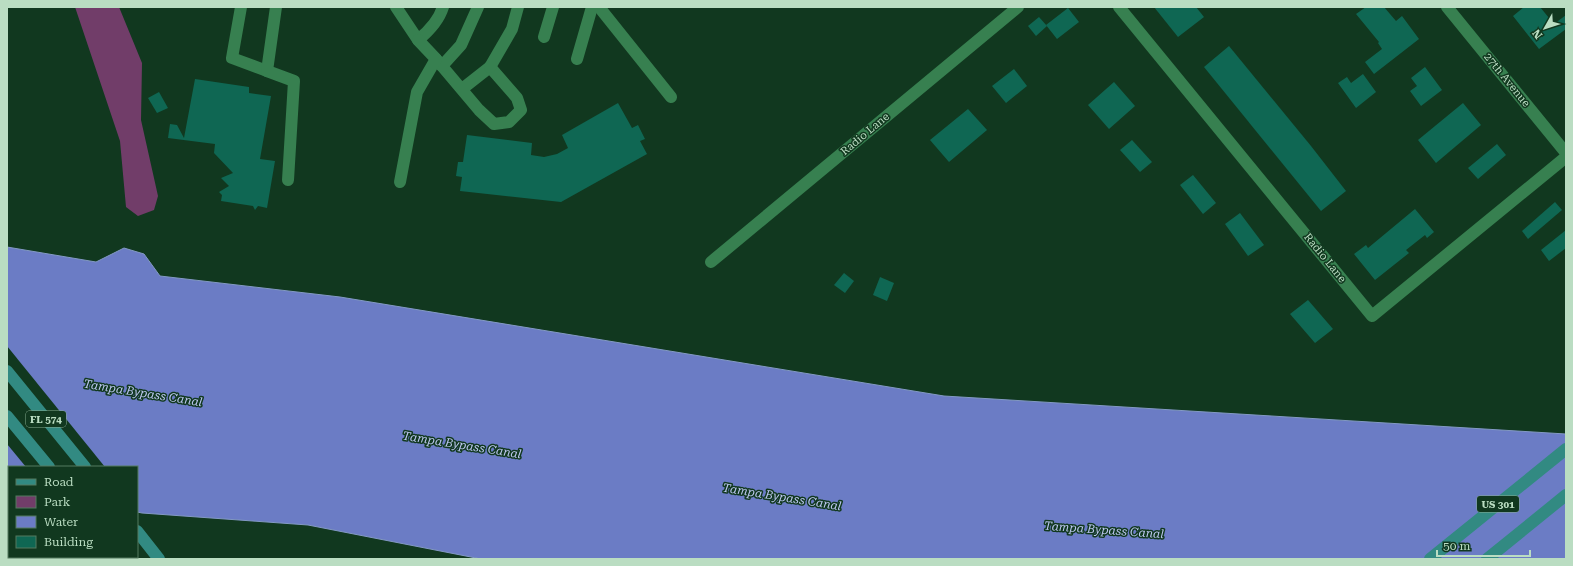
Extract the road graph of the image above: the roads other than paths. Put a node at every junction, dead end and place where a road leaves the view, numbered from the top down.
1 (241, 7) edge
2 (276, 7) edge
3 (396, 7) edge
4 (443, 7) edge
5 (478, 7) edge
6 (518, 7) edge
7 (553, 7) edge
8 (592, 7) edge
9 (599, 7) edge
10 (1018, 7) edge
11 (1119, 7) edge
12 (1447, 7) edge
13 (544, 37) dead end
14 (418, 40) junction
15 (577, 59) dead end
16 (439, 63) junction
17 (490, 67) junction
18 (267, 71) junction
19 (462, 89) junction
20 (671, 97) dead end
21 (1566, 153) edge
22 (1566, 157) edge
23 (288, 180) dead end
24 (400, 182) dead end
25 (711, 262) dead end
26 (7, 371) edge
27 (7, 416) edge
28 (1566, 449) edge
29 (48, 466) edge
30 (84, 466) edge
31 (1566, 495) edge
32 (138, 532) edge
33 (159, 559) edge
34 (1430, 559) edge
35 (1487, 559) edge

1 - 18 street
2 - 18 street
3 - 14 street
4 - 14 street
5 - 16 street
6 - 17 street
7 - 13 street
8 - 15 street
9 - 20 street
10 - 25 street, Radio Lane
11 - 22 street, Radio Lane
12 - 21 street, 27th Avenue
14 - 16 street
16 - 19 street
16 - 24 street
17 - 19 street
17 - 19 street
18 - 23 street
26 - 30 main road, FL 574
27 - 29 main road, FL 574
28 - 34 main road, US 301
31 - 35 main road, US 301
32 - 33 main road

